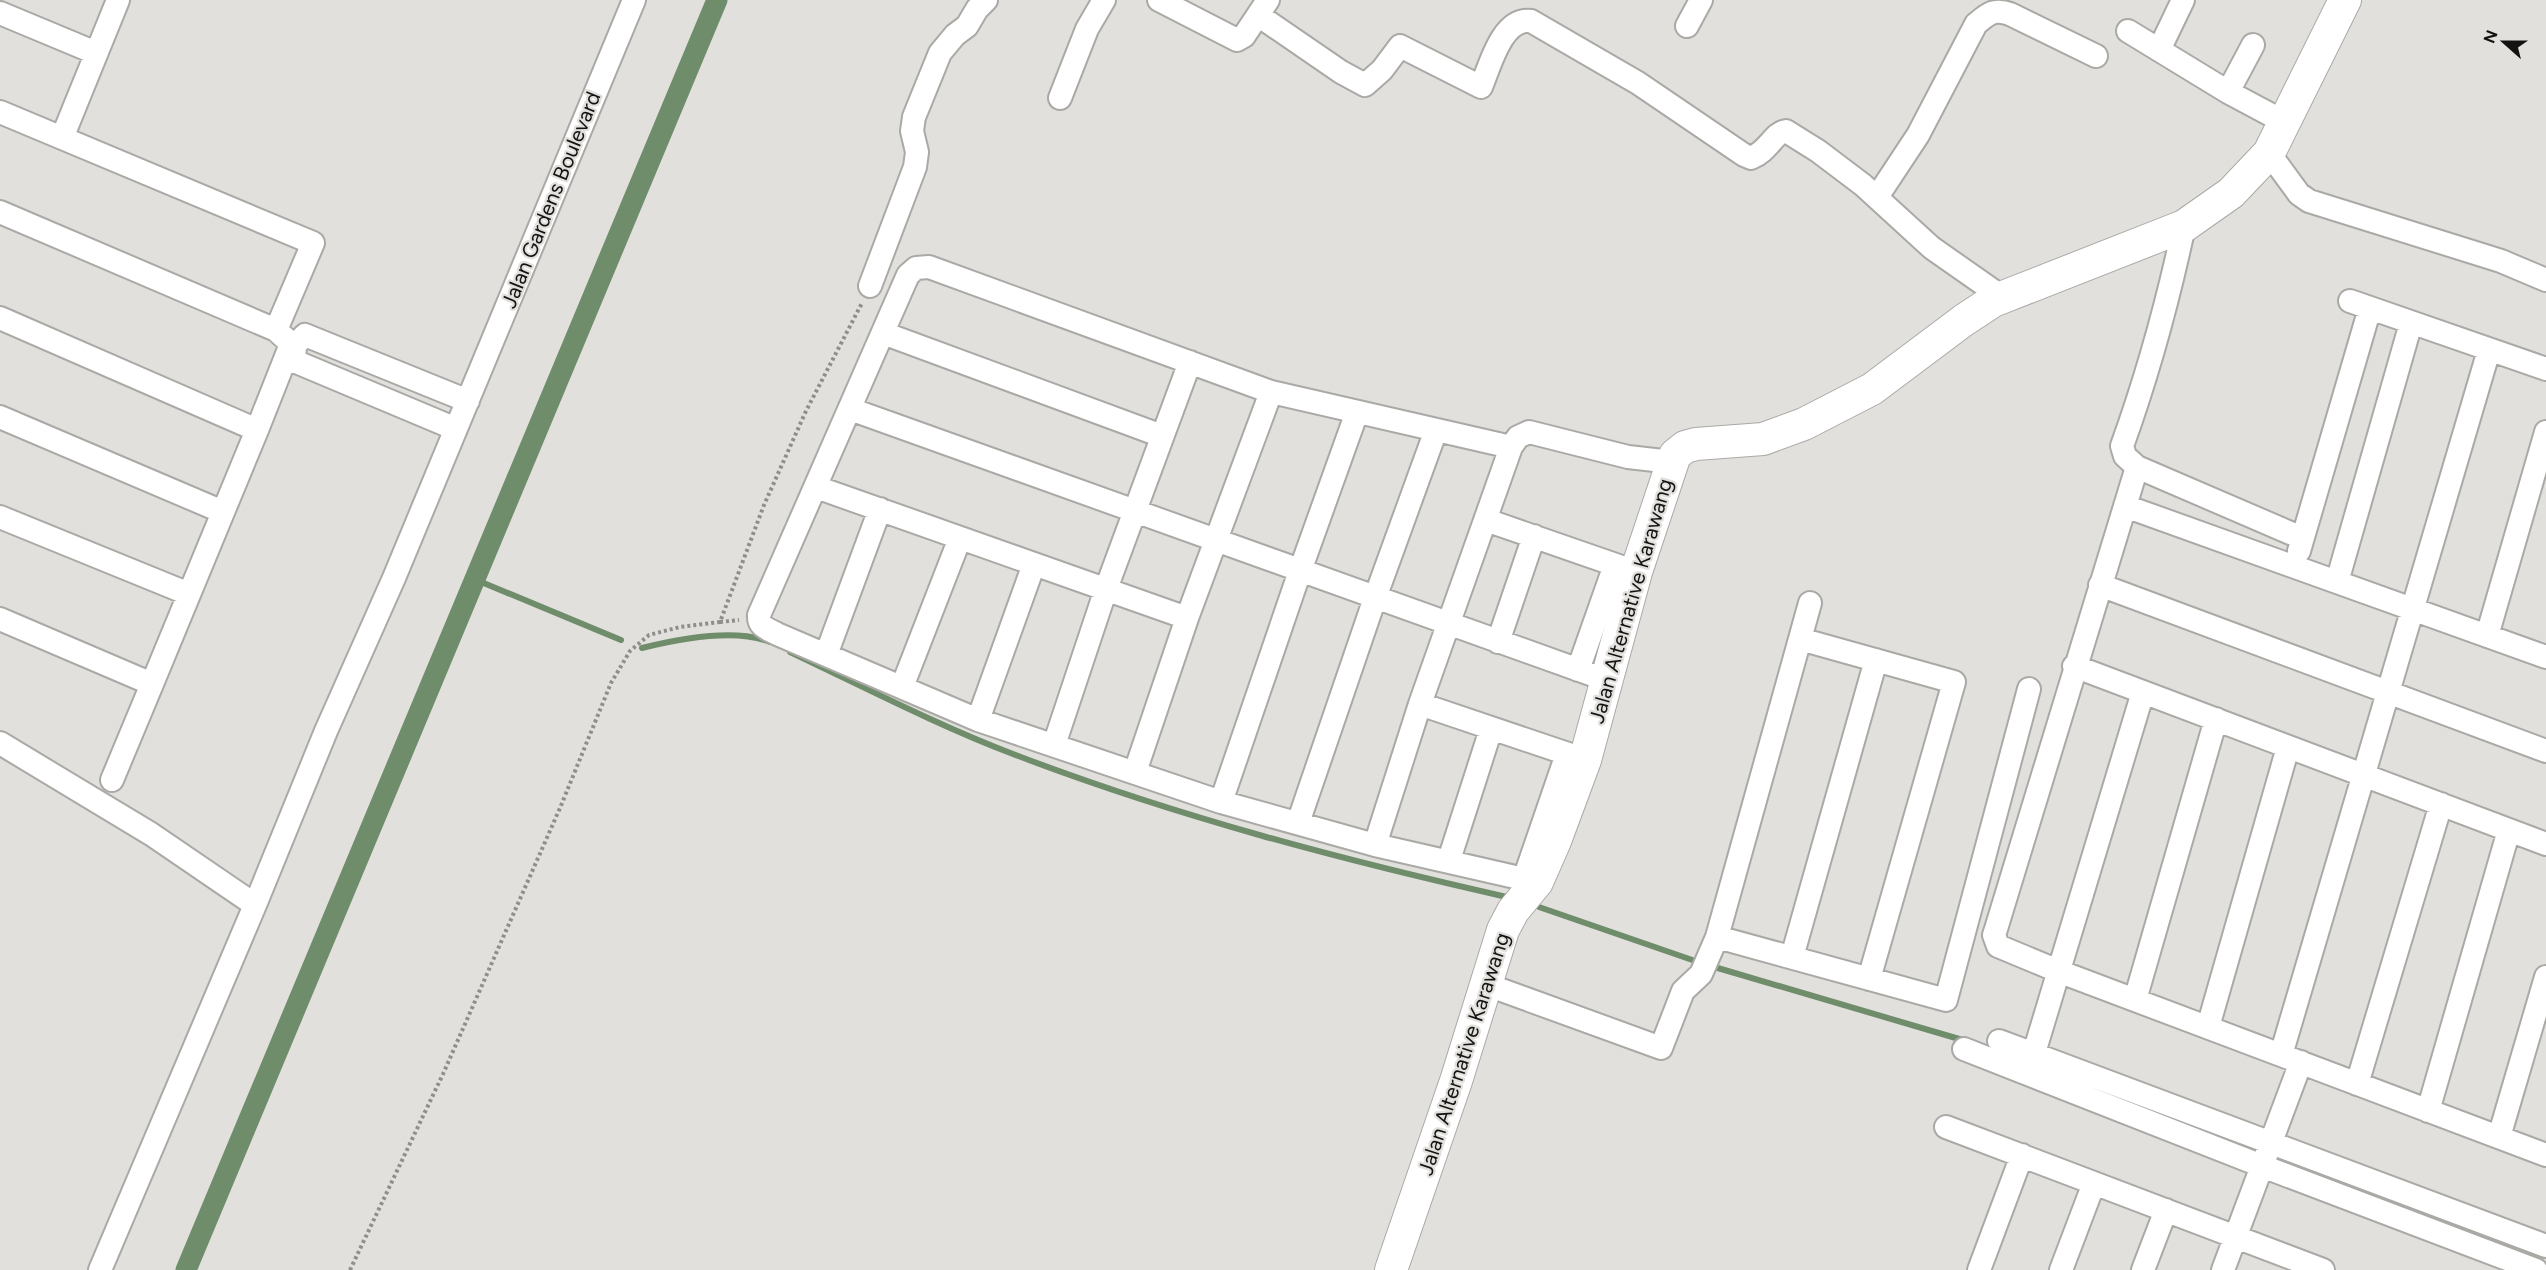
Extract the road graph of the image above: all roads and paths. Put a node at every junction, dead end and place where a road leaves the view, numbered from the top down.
1 (118, 0) edge
2 (634, 0) edge
3 (986, 0) edge
4 (1104, 0) edge
5 (1159, 0) edge
6 (1701, 0) edge
7 (2183, 0) edge
8 (2345, 0) edge
9 (1263, 7) edge
10 (0, 13) edge
11 (1687, 26) dead end
12 (2128, 31) dead end
13 (2253, 45) dead end
14 (2158, 50) junction
15 (96, 53) junction
16 (2096, 56) dead end
17 (2228, 92) junction
18 (1060, 98) dead end
19 (0, 112) edge
20 (2286, 123) junction
21 (62, 138) junction
22 (2269, 153) junction
23 (1877, 197) junction
24 (0, 212) edge
25 (2184, 226) junction
26 (2501, 261) junction
27 (2546, 264) edge
28 (2546, 280) edge
29 (870, 286) joint
30 (2002, 297) junction
31 (2411, 323) junction
32 (3, 327) edge
33 (883, 333) junction
34 (287, 340) junction
35 (2489, 350) junction
36 (1190, 362) junction
37 (2546, 369) edge
38 (1270, 392) junction
39 (468, 401) junction
40 (850, 409) junction
41 (1357, 412) junction
42 (0, 417) edge
43 (456, 429) junction
44 (257, 430) junction
45 (1436, 430) junction
46 (2546, 432) edge
47 (1162, 436) junction
48 (1511, 447) junction
49 (1672, 462) junction
50 (2137, 467) junction
51 (816, 487) junction
52 (2125, 506) junction
53 (880, 509) junction
54 (223, 512) junction
55 (1134, 512) junction
56 (0, 517) edge
57 (1486, 520) junction
58 (1534, 537) junction
59 (960, 538) junction
60 (2302, 538) junction
61 (1216, 540) junction
62 (1034, 564) junction
63 (2294, 567) junction
64 (1625, 569) junction
65 (1300, 571) junction
66 (2337, 582) junction
67 (2100, 585) junction
68 (1106, 589) junction
69 (189, 594) junction
70 (1375, 598) junction
71 (1810, 603) dead end
72 (2412, 609) junction
73 (1187, 618) junction
74 (0, 619) edge
75 (1448, 624) junction
76 (2487, 636) junction
77 (1800, 639) junction
78 (1498, 642) junction
79 (826, 655) junction
80 (2546, 657) edge
81 (1876, 660) junction
82 (2074, 666) junction
83 (1578, 670) junction
84 (1607, 680) junction
85 (152, 684) junction
86 (902, 687) junction
87 (2029, 689) dead end
88 (2143, 692) junction
89 (2388, 692) junction
90 (1420, 704) junction
91 (2216, 719) junction
92 (978, 720) junction
93 (1491, 729) junction
94 (0, 743) edge
95 (1054, 745) junction
96 (2288, 747) junction
97 (2546, 752) edge
98 (1576, 757) junction
99 (1135, 772) junction
100 (2364, 775) junction
101 (112, 780) dead end
102 (1221, 801) junction
103 (2441, 804) junction
104 (1298, 823) junction
105 (2509, 830) junction
106 (2546, 844) edge
107 (1375, 845) junction
108 (1449, 860) junction
109 (255, 905) junction
110 (1717, 937) junction
111 (1792, 957) junction
112 (2058, 971) junction
113 (2546, 977) edge
114 (1869, 979) junction
115 (1485, 984) junction
116 (2135, 1000) junction
117 (2208, 1027) junction
118 (1999, 1041) dead end
119 (1964, 1049) dead end
120 (2034, 1053) junction
121 (2291, 1059) junction
122 (2358, 1084) junction
123 (2427, 1111) junction
124 (1946, 1127) dead end
125 (2499, 1137) junction
126 (2271, 1142) junction
127 (2022, 1155) junction
128 (2546, 1155) edge
129 (2262, 1166) junction
130 (2094, 1183) junction
131 (2166, 1210) junction
132 (2235, 1237) junction
133 (2546, 1246) edge
134 (2313, 1268) edge
135 (100, 1270) edge
136 (350, 1270) edge
137 (1391, 1270) edge
138 (1979, 1270) edge
139 (2061, 1270) edge
140 (2143, 1270) edge
141 (2223, 1270) edge
142 (2536, 1270) edge

1 - 15 street
2 - 39 street, Jalan Gardens Boulevard
3 - 29 street
4 - 18 street
5 - 9 street
6 - 11 street
7 - 14 street
8 - 20 street, Jalan Alternative Karawang
9 - 23 street
10 - 15 street
12 - 14 street
13 - 17 street
14 - 17 street
15 - 21 street
16 - 23 street
17 - 20 street
19 - 21 street
20 - 22 street, Jalan Alternative Karawang
21 - 34 street
22 - 25 street, Jalan Alternative Karawang
22 - 26 street
23 - 30 street
24 - 34 street
25 - 30 street, Jalan Alternative Karawang
25 - 50 street
26 - 27 street
26 - 28 street
29 - 136 path
30 - 49 street, Jalan Alternative Karawang
31 - 35 street
31 - 60 street
31 - 66 street
32 - 44 street
33 - 36 street
33 - 40 street
33 - 47 street
34 - 39 street
34 - 43 street
34 - 44 street
35 - 37 street
35 - 72 street
36 - 38 street
36 - 47 street
38 - 41 street
38 - 61 street
39 - 43 street, Jalan Gardens Boulevard
40 - 51 street
40 - 55 street
41 - 45 street
41 - 65 street
42 - 54 street
43 - 109 street, Jalan Gardens Boulevard
44 - 54 street
45 - 48 street
45 - 70 street
46 - 76 street
47 - 55 street
48 - 49 street
48 - 57 street
49 - 64 street, Jalan Alternative Karawang
50 - 52 street
50 - 60 street
51 - 53 street
51 - 79 street
52 - 63 street
52 - 67 street
53 - 59 street
53 - 79 street
54 - 69 street
55 - 61 street
55 - 68 street
56 - 69 street
57 - 58 street
57 - 75 street
58 - 64 street
58 - 78 street
59 - 62 street
59 - 86 street
60 - 63 street
61 - 65 street
61 - 73 street
62 - 68 street
62 - 92 street
63 - 66 street
64 - 83 street
64 - 84 street, Jalan Alternative Karawang
65 - 70 street
65 - 102 street
66 - 72 street
67 - 82 street
67 - 89 street
68 - 73 street
68 - 95 street
69 - 85 street
70 - 75 street
70 - 104 street
71 - 77 street
72 - 76 street
72 - 89 street
73 - 99 street
74 - 85 street
75 - 78 street
75 - 90 street
76 - 80 street
77 - 81 street
77 - 110 street
78 - 83 street
79 - 86 street
81 - 111 street
81 - 114 street
82 - 88 street
82 - 112 street
83 - 84 street
84 - 98 street, Jalan Alternative Karawang
85 - 101 street
86 - 92 street
87 - 114 street
88 - 91 street
88 - 112 street
89 - 97 street
89 - 100 street
90 - 93 street
90 - 107 street
91 - 96 street
91 - 116 street
92 - 95 street
93 - 98 street
93 - 108 street
94 - 109 street
95 - 99 street
96 - 100 street
96 - 117 street
98 - 108 street
98 - 115 street, Jalan Alternative Karawang
99 - 102 street
100 - 103 street
100 - 121 street
102 - 104 street
103 - 105 street
103 - 122 street
104 - 107 street
105 - 106 street
105 - 123 street
107 - 108 street
109 - 135 street, Jalan Gardens Boulevard
110 - 111 street
110 - 115 street
111 - 114 street
112 - 116 street
112 - 120 street
113 - 125 street
115 - 137 street, Jalan Alternative Karawang
116 - 117 street
117 - 121 street
118 - 120 street
119 - 129 street
120 - 126 street
121 - 122 street
121 - 126 street
122 - 123 street
123 - 125 street
124 - 127 street
125 - 128 street
126 - 129 street
126 - 133 street
127 - 130 street
127 - 138 street
129 - 132 street
129 - 142 street
130 - 131 street
130 - 139 street
131 - 132 street
131 - 140 street
132 - 134 street
132 - 141 street

